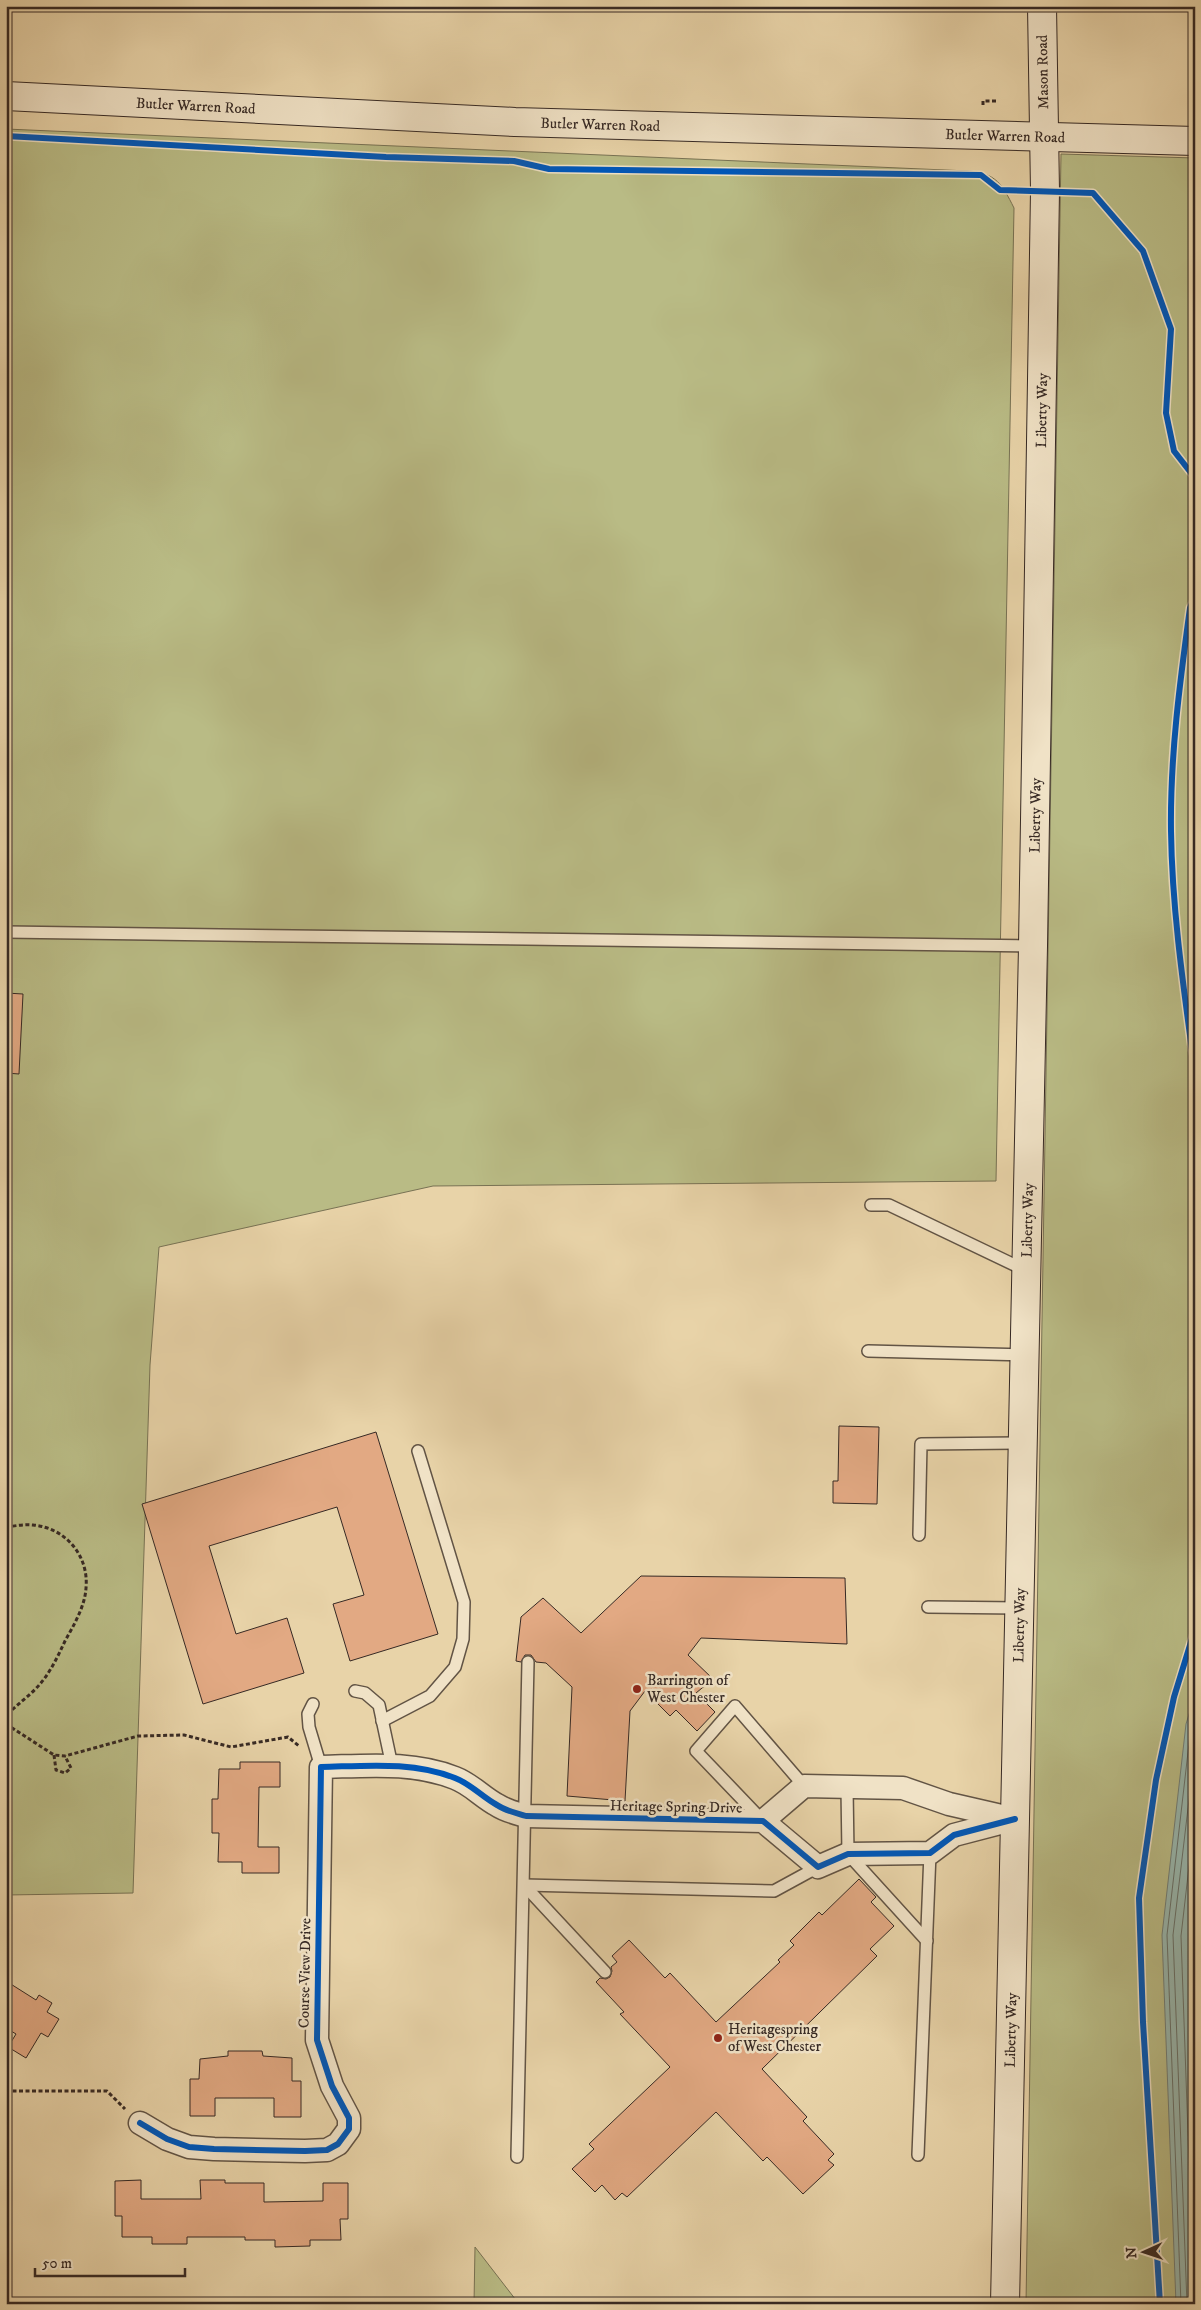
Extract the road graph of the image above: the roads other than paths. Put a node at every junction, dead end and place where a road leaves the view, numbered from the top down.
1 (1042, 6) edge
2 (6, 96) edge
3 (1044, 138) junction
4 (1195, 142) edge
5 (6, 932) edge
6 (1033, 946) junction
7 (871, 1205) dead end
8 (1026, 1270) junction
9 (868, 1351) dead end
10 (1025, 1355) junction
11 (1023, 1443) junction
12 (418, 1451) dead end
13 (919, 1535) dead end
14 (928, 1607) dead end
15 (1019, 1608) junction
16 (528, 1662) dead end
17 (355, 1691) dead end
18 (313, 1704) dead end
19 (382, 1721) junction
20 (392, 1766) junction
21 (321, 1767) junction
22 (804, 1786) junction
23 (847, 1788) junction
24 (526, 1816) junction
25 (1015, 1819) junction
26 (763, 1821) junction
27 (930, 1853) junction
28 (848, 1854) junction
29 (818, 1867) junction
30 (524, 1885) junction
31 (927, 1941) junction
32 (605, 1972) dead end
33 (140, 2123) road end
34 (918, 2155) dead end
35 (517, 2157) dead end
36 (1005, 2304) edge

1 - 3 main road, Mason Road
2 - 3 main road, Butler Warren Road
3 - 4 main road, Butler Warren Road
3 - 6 main road, Liberty Way
5 - 6 lane
6 - 8 main road, Liberty Way
7 - 8 lane
8 - 10 main road, Liberty Way
9 - 10 lane
10 - 11 main road, Liberty Way
11 - 13 lane
11 - 15 main road, Liberty Way
12 - 19 lane
14 - 15 lane
15 - 25 main road, Liberty Way
16 - 24 lane
17 - 19 lane
18 - 21 lane
19 - 20 lane
20 - 21 street, Heritage Spring Drive
20 - 24 street, Heritage Spring Drive
21 - 33 street, Course View Drive
22 - 23 street
22 - 26 street, Heritage Spring Drive
22 - 26 lane
23 - 25 street
23 - 28 lane
24 - 26 street, Heritage Spring Drive
24 - 30 lane
25 - 27 street
25 - 36 main road, Liberty Way
26 - 29 street, Heritage Spring Drive
27 - 28 street
27 - 31 lane
28 - 29 street
28 - 31 lane
29 - 30 lane
30 - 32 lane
30 - 35 lane
31 - 34 lane

